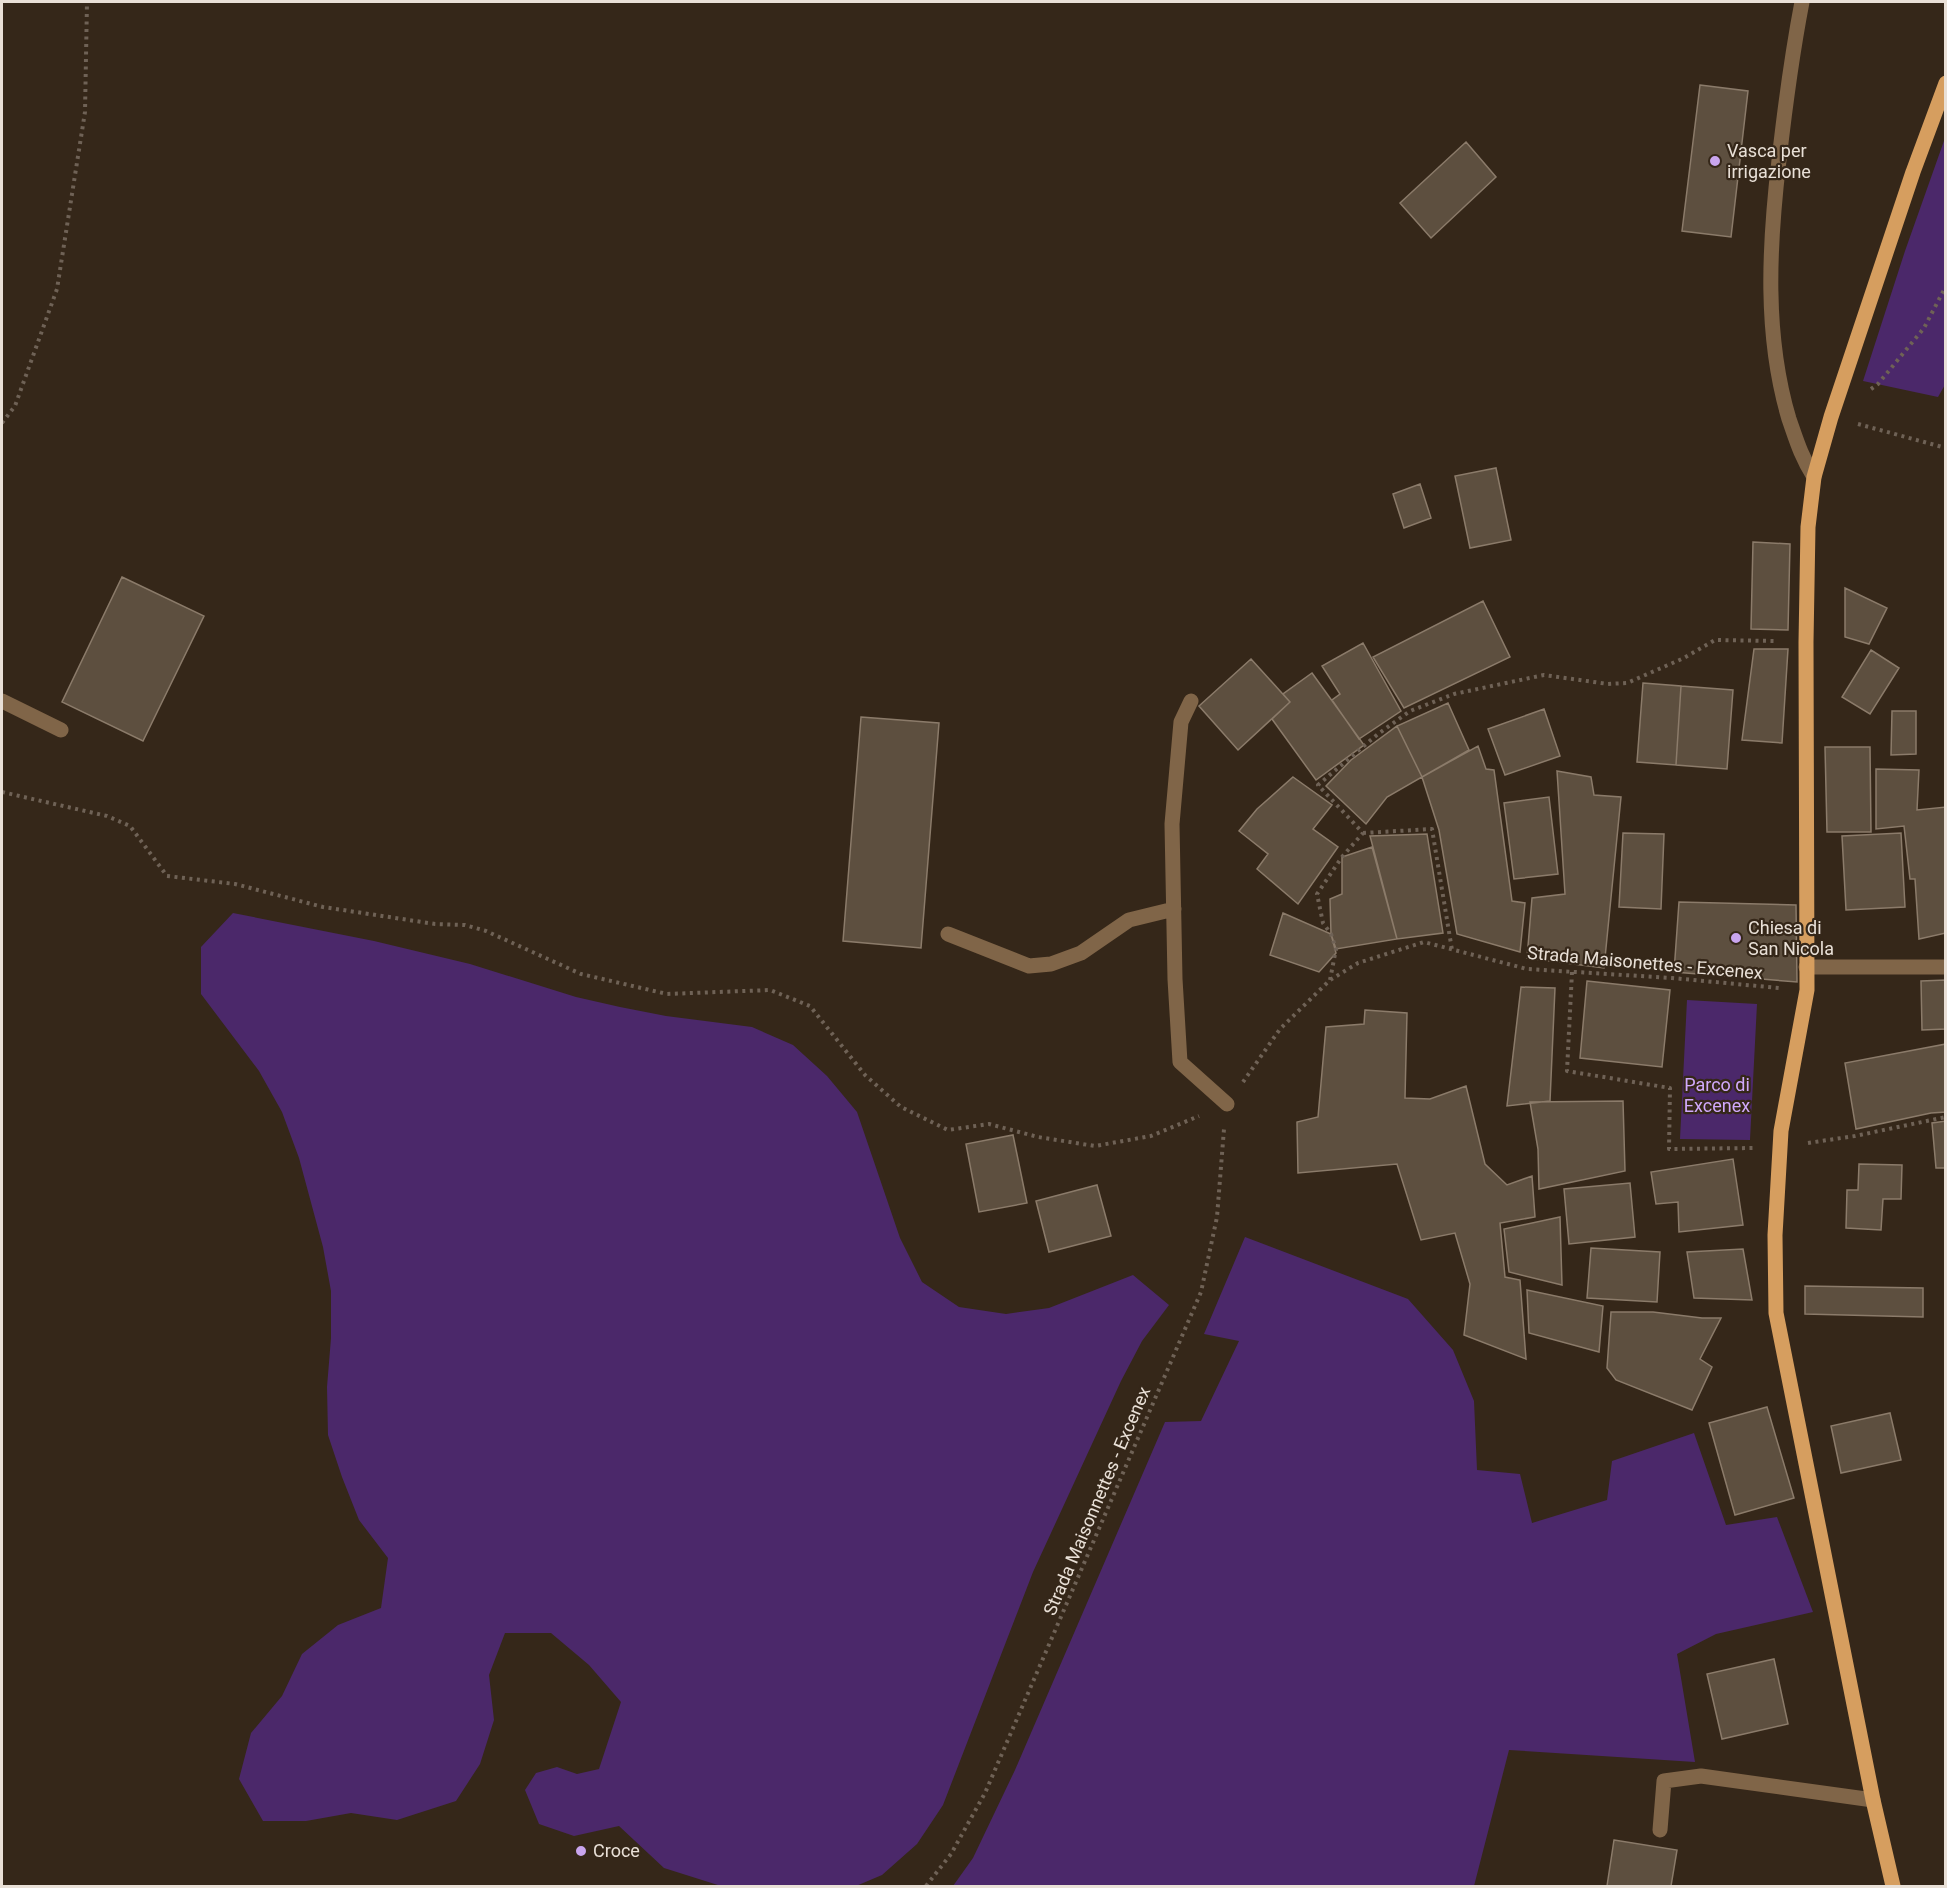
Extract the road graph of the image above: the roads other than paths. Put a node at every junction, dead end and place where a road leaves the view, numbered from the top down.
1 (1802, 2) edge
2 (1946, 83) edge
3 (1814, 477) junction
4 (2, 701) edge
5 (1191, 701) dead end
6 (61, 730) dead end
7 (1174, 909) junction
8 (948, 934) dead end
9 (1806, 967) junction
10 (1946, 967) edge
11 (1227, 1104) road end
12 (1873, 1800) junction
13 (1660, 1830) dead end
14 (1893, 1887) edge

1 - 3 street
2 - 3 main road
3 - 9 main road
4 - 6 street
5 - 7 street
7 - 8 street
7 - 11 street
9 - 10 street
9 - 12 main road
12 - 13 street
12 - 14 main road

